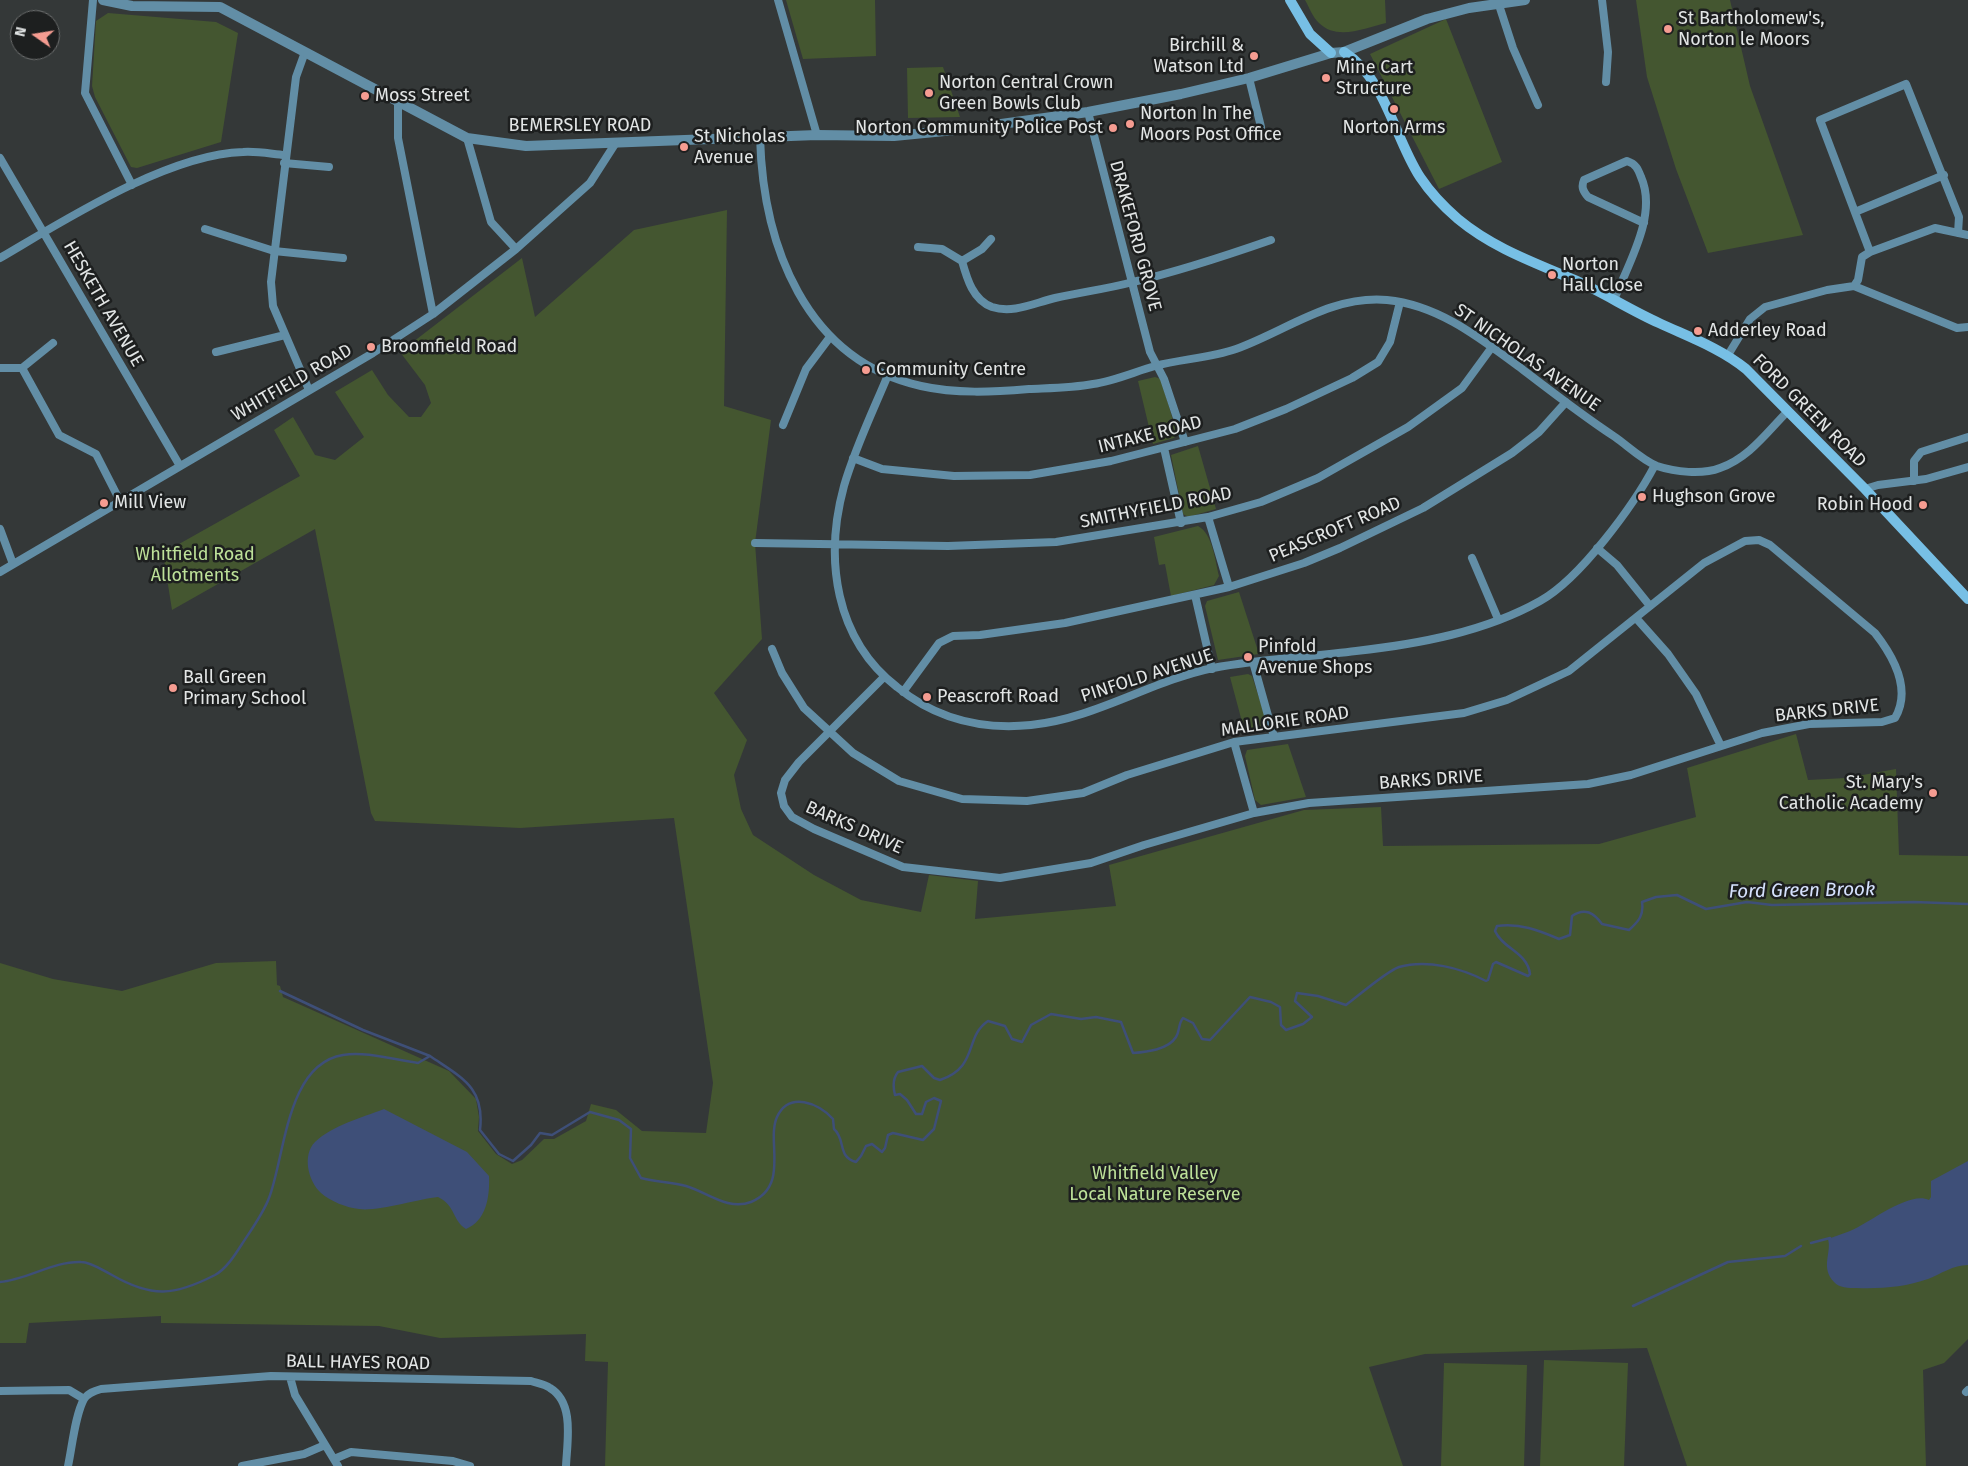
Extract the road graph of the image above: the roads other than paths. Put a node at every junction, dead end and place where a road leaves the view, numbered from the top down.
1 (93, 0) edge
2 (104, 0) edge
3 (778, 0) edge
4 (1290, 0) edge
5 (1525, 0) edge
6 (1602, 0) edge
7 (217, 3) edge
8 (1499, 5) junction
9 (305, 52) junction
10 (1344, 52) junction
11 (1331, 53) junction
12 (1249, 78) junction
13 (1606, 82) dead end
14 (398, 101) junction
15 (1538, 105) dead end
16 (1088, 112) junction
17 (1261, 128) dead end
18 (817, 135) junction
19 (466, 138) junction
20 (760, 138) junction
21 (615, 144) junction
22 (0, 158) edge
23 (285, 159) junction
24 (329, 167) dead end
25 (1944, 176) junction
26 (132, 185) junction
27 (1855, 212) junction
28 (1644, 223) junction
29 (206, 228) dead end
30 (44, 232) junction
31 (1958, 233) junction
32 (1968, 235) edge
33 (991, 239) dead end
34 (1271, 240) dead end
35 (918, 247) dead end
36 (516, 248) junction
37 (274, 251) junction
38 (1870, 252) junction
39 (0, 258) edge
40 (343, 258) dead end
41 (962, 261) junction
42 (1132, 283) junction
43 (1854, 286) junction
44 (1614, 300) junction
45 (1400, 302) junction
46 (433, 314) junction
47 (1968, 327) edge
48 (285, 335) junction
49 (830, 337) junction
50 (53, 343) dead end
51 (1492, 347) junction
52 (216, 352) dead end
53 (1728, 355) junction
54 (1157, 366) junction
55 (0, 368) edge
56 (22, 368) junction
57 (888, 375) junction
58 (309, 390) junction
59 (1566, 402) junction
60 (1788, 411) junction
61 (782, 425) dead end
62 (1968, 437) edge
63 (1185, 442) junction
64 (1164, 448) junction
65 (853, 458) junction
66 (1655, 465) junction
67 (180, 466) junction
68 (1968, 467) edge
69 (1914, 481) junction
70 (1865, 489) junction
71 (120, 501) junction
72 (1208, 517) junction
73 (1181, 523) junction
74 (0, 529) edge
75 (754, 543) dead end
76 (834, 546) junction
77 (1597, 548) junction
78 (1472, 558) dead end
79 (13, 564) junction
80 (0, 572) edge
81 (1229, 587) junction
82 (1195, 595) junction
83 (1968, 599) edge
84 (1650, 606) junction
85 (1636, 618) junction
86 (1498, 620) junction
87 (772, 649) dead end
88 (1253, 662) junction
89 (1212, 668) junction
90 (884, 677) junction
91 (903, 692) junction
92 (830, 732) junction
93 (1274, 736) junction
94 (1234, 742) junction
95 (1720, 744) junction
96 (1254, 813) junction
97 (290, 1377) junction
98 (0, 1391) edge
99 (84, 1399) junction
100 (325, 1446) junction
101 (336, 1463) edge
102 (68, 1466) edge
103 (242, 1466) edge
104 (470, 1466) edge
105 (566, 1466) edge

1 - 26 street
2 - 7 street, BEMERSLEY ROAD
3 - 18 street
4 - 11 main road
5 - 8 street, BEMERSLEY ROAD
6 - 13 street
7 - 9 street, BEMERSLEY ROAD
8 - 10 street, BEMERSLEY ROAD
8 - 15 street
9 - 14 street, BEMERSLEY ROAD
9 - 23 street
10 - 11 street, BEMERSLEY ROAD
10 - 44 main road, FORD GREEN ROAD
11 - 12 street, BEMERSLEY ROAD
12 - 16 street, BEMERSLEY ROAD
12 - 17 street
14 - 19 street, BEMERSLEY ROAD
14 - 46 street
16 - 18 street, BEMERSLEY ROAD
16 - 42 street, DRAKEFORD GROVE
18 - 20 street, BEMERSLEY ROAD
19 - 21 street, BEMERSLEY ROAD
19 - 36 street
20 - 21 street, BEMERSLEY ROAD
20 - 49 street, ST NICHOLAS AVENUE
21 - 36 street, WHITFIELD ROAD
22 - 30 street, HESKETH AVENUE
23 - 24 street
23 - 26 street
23 - 37 street
25 - 27 street
25 - 27 street
25 - 31 street
26 - 30 street
27 - 38 street
28 - 28 street
28 - 44 street
29 - 37 street
30 - 39 street
30 - 67 street, HESKETH AVENUE
31 - 32 street
31 - 38 street
33 - 41 street
34 - 42 street
35 - 41 street
36 - 46 street, WHITFIELD ROAD
37 - 40 street
37 - 48 street
38 - 43 street
41 - 42 street
42 - 54 street, DRAKEFORD GROVE
43 - 47 street
43 - 53 street
44 - 53 main road, FORD GREEN ROAD
45 - 51 street, ST NICHOLAS AVENUE
45 - 54 street, ST NICHOLAS AVENUE
45 - 63 street, INTAKE ROAD
46 - 58 street, WHITFIELD ROAD
48 - 52 street
48 - 58 street
49 - 57 street, ST NICHOLAS AVENUE
49 - 61 street
50 - 56 street
51 - 59 street, ST NICHOLAS AVENUE
51 - 72 street, SMITHYFIELD ROAD
53 - 60 main road, FORD GREEN ROAD
54 - 57 street, ST NICHOLAS AVENUE
54 - 63 street, DRAKEFORD GROVE
55 - 56 street
56 - 71 street
57 - 65 street, PINFOLD AVENUE
58 - 67 street, WHITFIELD ROAD
59 - 66 street, ST NICHOLAS AVENUE
59 - 81 street, PEASCROFT ROAD
60 - 66 street, ST NICHOLAS AVENUE
60 - 70 main road, FORD GREEN ROAD
62 - 69 street
63 - 64 street, INTAKE ROAD
64 - 65 street, INTAKE ROAD
64 - 73 street
65 - 76 street, PINFOLD AVENUE
66 - 77 street, PINFOLD AVENUE
67 - 71 street, WHITFIELD ROAD
68 - 69 street
69 - 70 street
70 - 83 main road, FORD GREEN ROAD
71 - 79 street, WHITFIELD ROAD
72 - 73 street, SMITHYFIELD ROAD
72 - 81 street
73 - 76 street, SMITHYFIELD ROAD
74 - 79 street
75 - 76 street, SMITHYFIELD ROAD
76 - 90 street, PINFOLD AVENUE
77 - 84 street
77 - 86 street, PINFOLD AVENUE
78 - 86 street
79 - 80 street, WHITFIELD ROAD
81 - 82 street, PEASCROFT ROAD
82 - 89 street
82 - 91 street, PEASCROFT ROAD
84 - 85 street, MALLORIE ROAD
84 - 95 street, BARKS DRIVE
85 - 93 street, MALLORIE ROAD
85 - 95 street
86 - 88 street, PINFOLD AVENUE
87 - 92 street, MALLORIE ROAD
88 - 89 street, PINFOLD AVENUE
88 - 93 street
89 - 91 street, PINFOLD AVENUE
90 - 91 street, PINFOLD AVENUE
90 - 92 street, BARKS DRIVE
92 - 94 street, MALLORIE ROAD
92 - 96 street, BARKS DRIVE
93 - 94 street, MALLORIE ROAD
94 - 96 street
95 - 96 street, BARKS DRIVE
97 - 99 street, BALL HAYES ROAD
97 - 100 street
97 - 105 street, BALL HAYES ROAD
98 - 99 street
99 - 102 street
100 - 101 street
100 - 103 street
101 - 104 street

